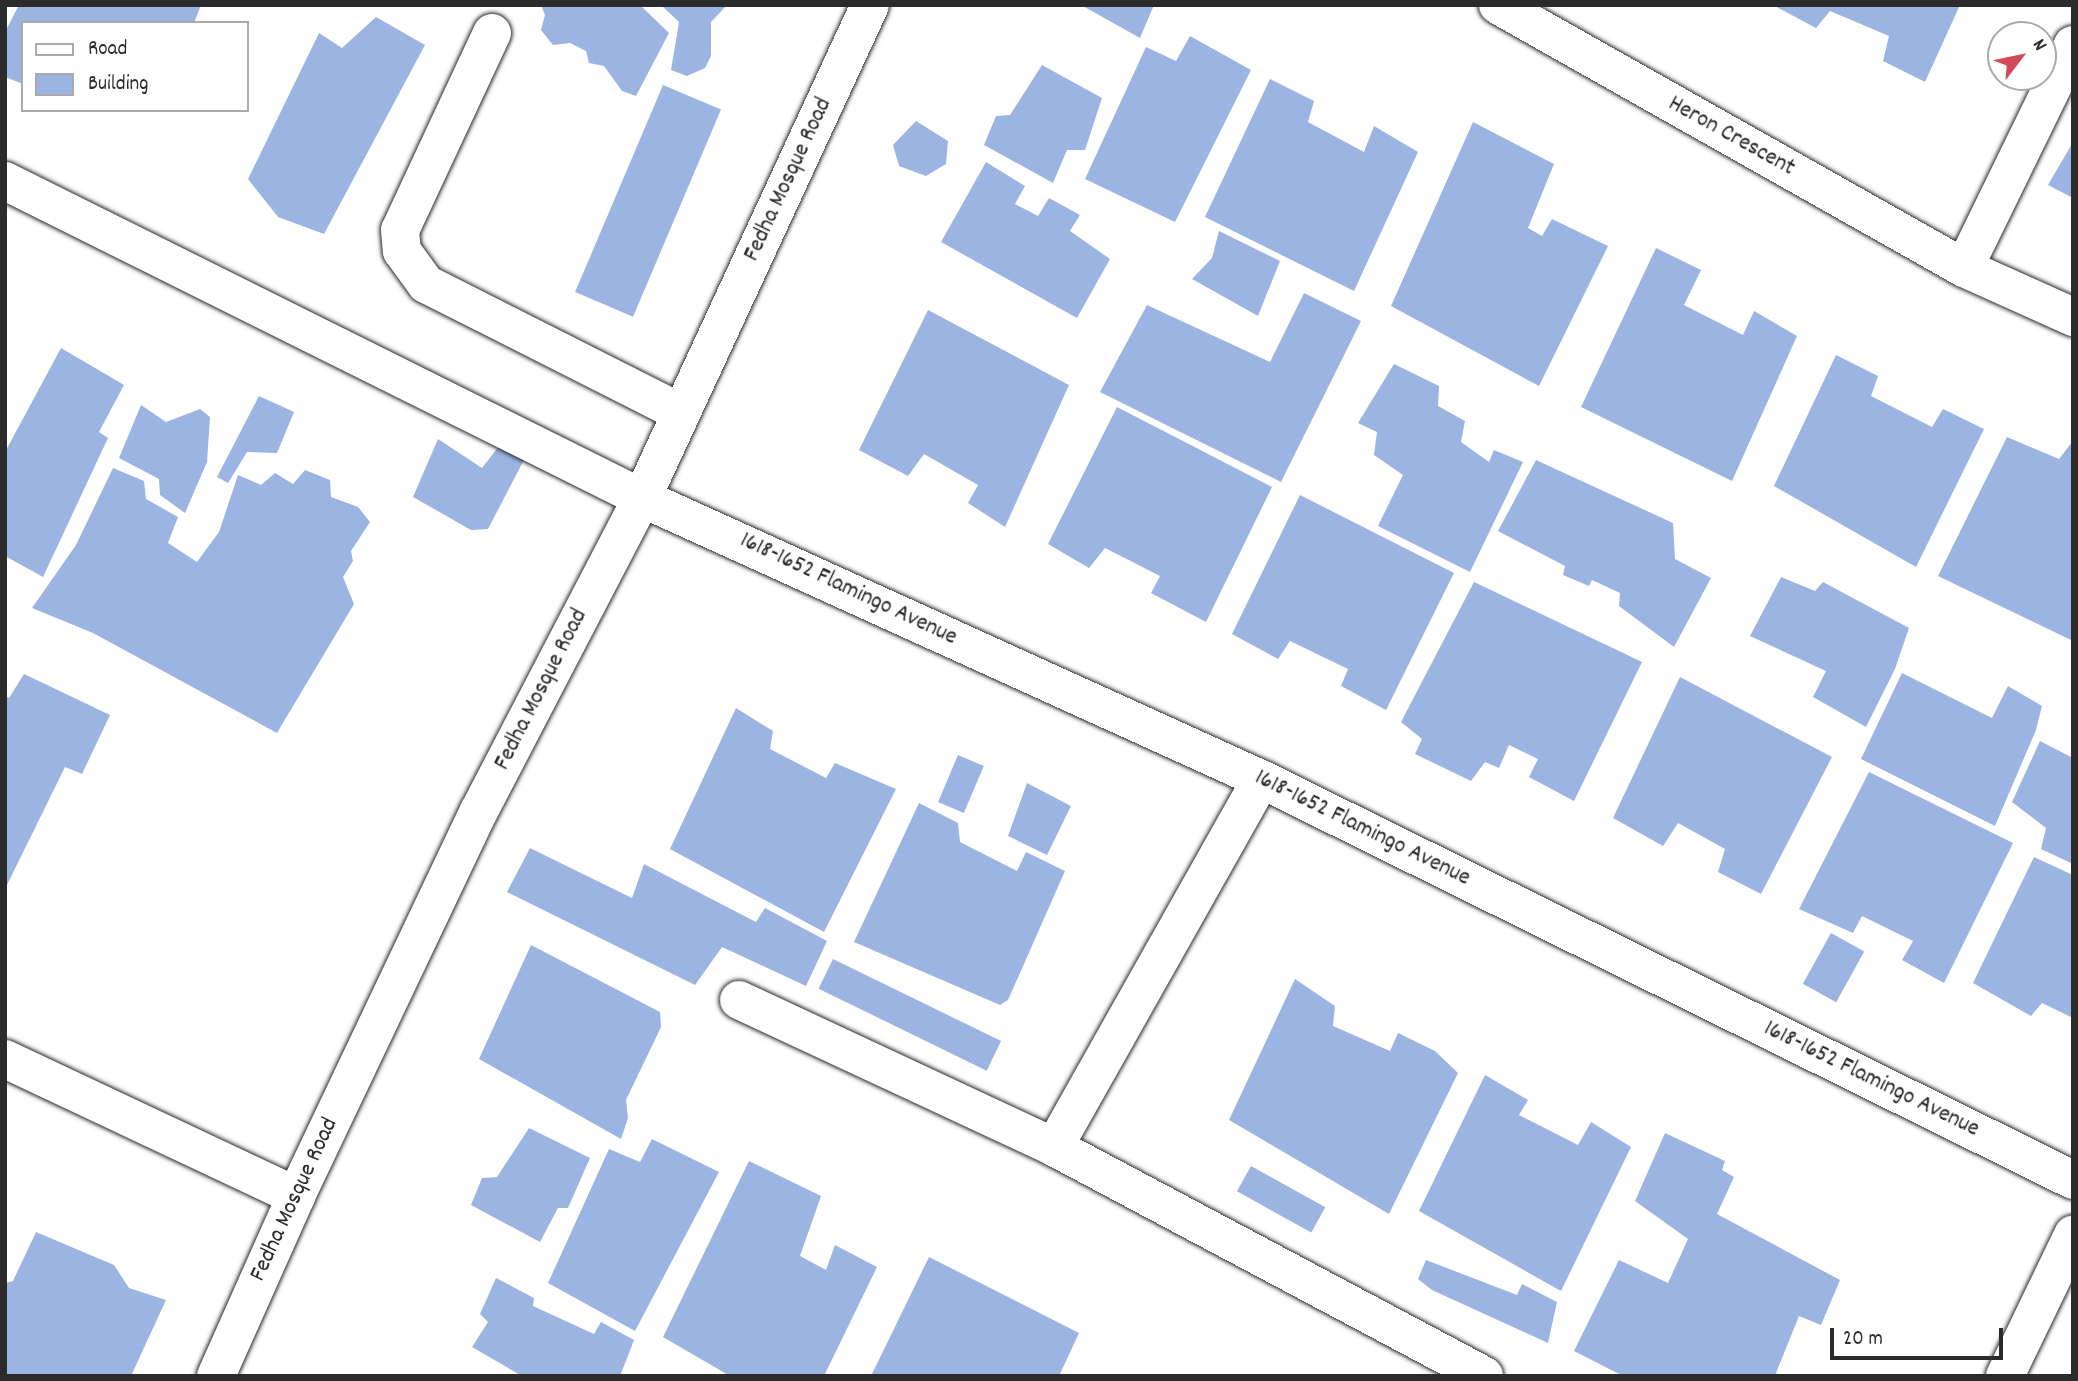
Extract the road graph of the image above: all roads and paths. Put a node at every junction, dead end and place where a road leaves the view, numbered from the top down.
1 (870, 5) edge
2 (1498, 5) edge
3 (492, 33) dead end
4 (2073, 45) edge
5 (5, 181) edge
6 (1964, 268) junction
7 (2073, 317) edge
8 (681, 413) junction
9 (642, 498) junction
10 (1261, 779) junction
11 (739, 1000) dead end
12 (5, 1059) edge
13 (1054, 1147) junction
14 (2073, 1180) edge
15 (296, 1196) junction
16 (2073, 1235) edge
17 (216, 1376) edge
18 (1484, 1376) edge
19 (2005, 1376) edge

1 - 8 street, Fedha Mosque Road
2 - 6 street, Heron Crescent
3 - 8 street
4 - 6 street
5 - 9 street, 1618-1652 Flamingo Avenue
6 - 7 street, Heron Crescent
8 - 9 street, Fedha Mosque Road
9 - 10 street, 1618-1652 Flamingo Avenue
9 - 15 street, Fedha Mosque Road
10 - 13 street
10 - 14 street, 1618-1652 Flamingo Avenue
11 - 13 street
12 - 15 street
13 - 18 street
15 - 17 street, Fedha Mosque Road
16 - 19 street

